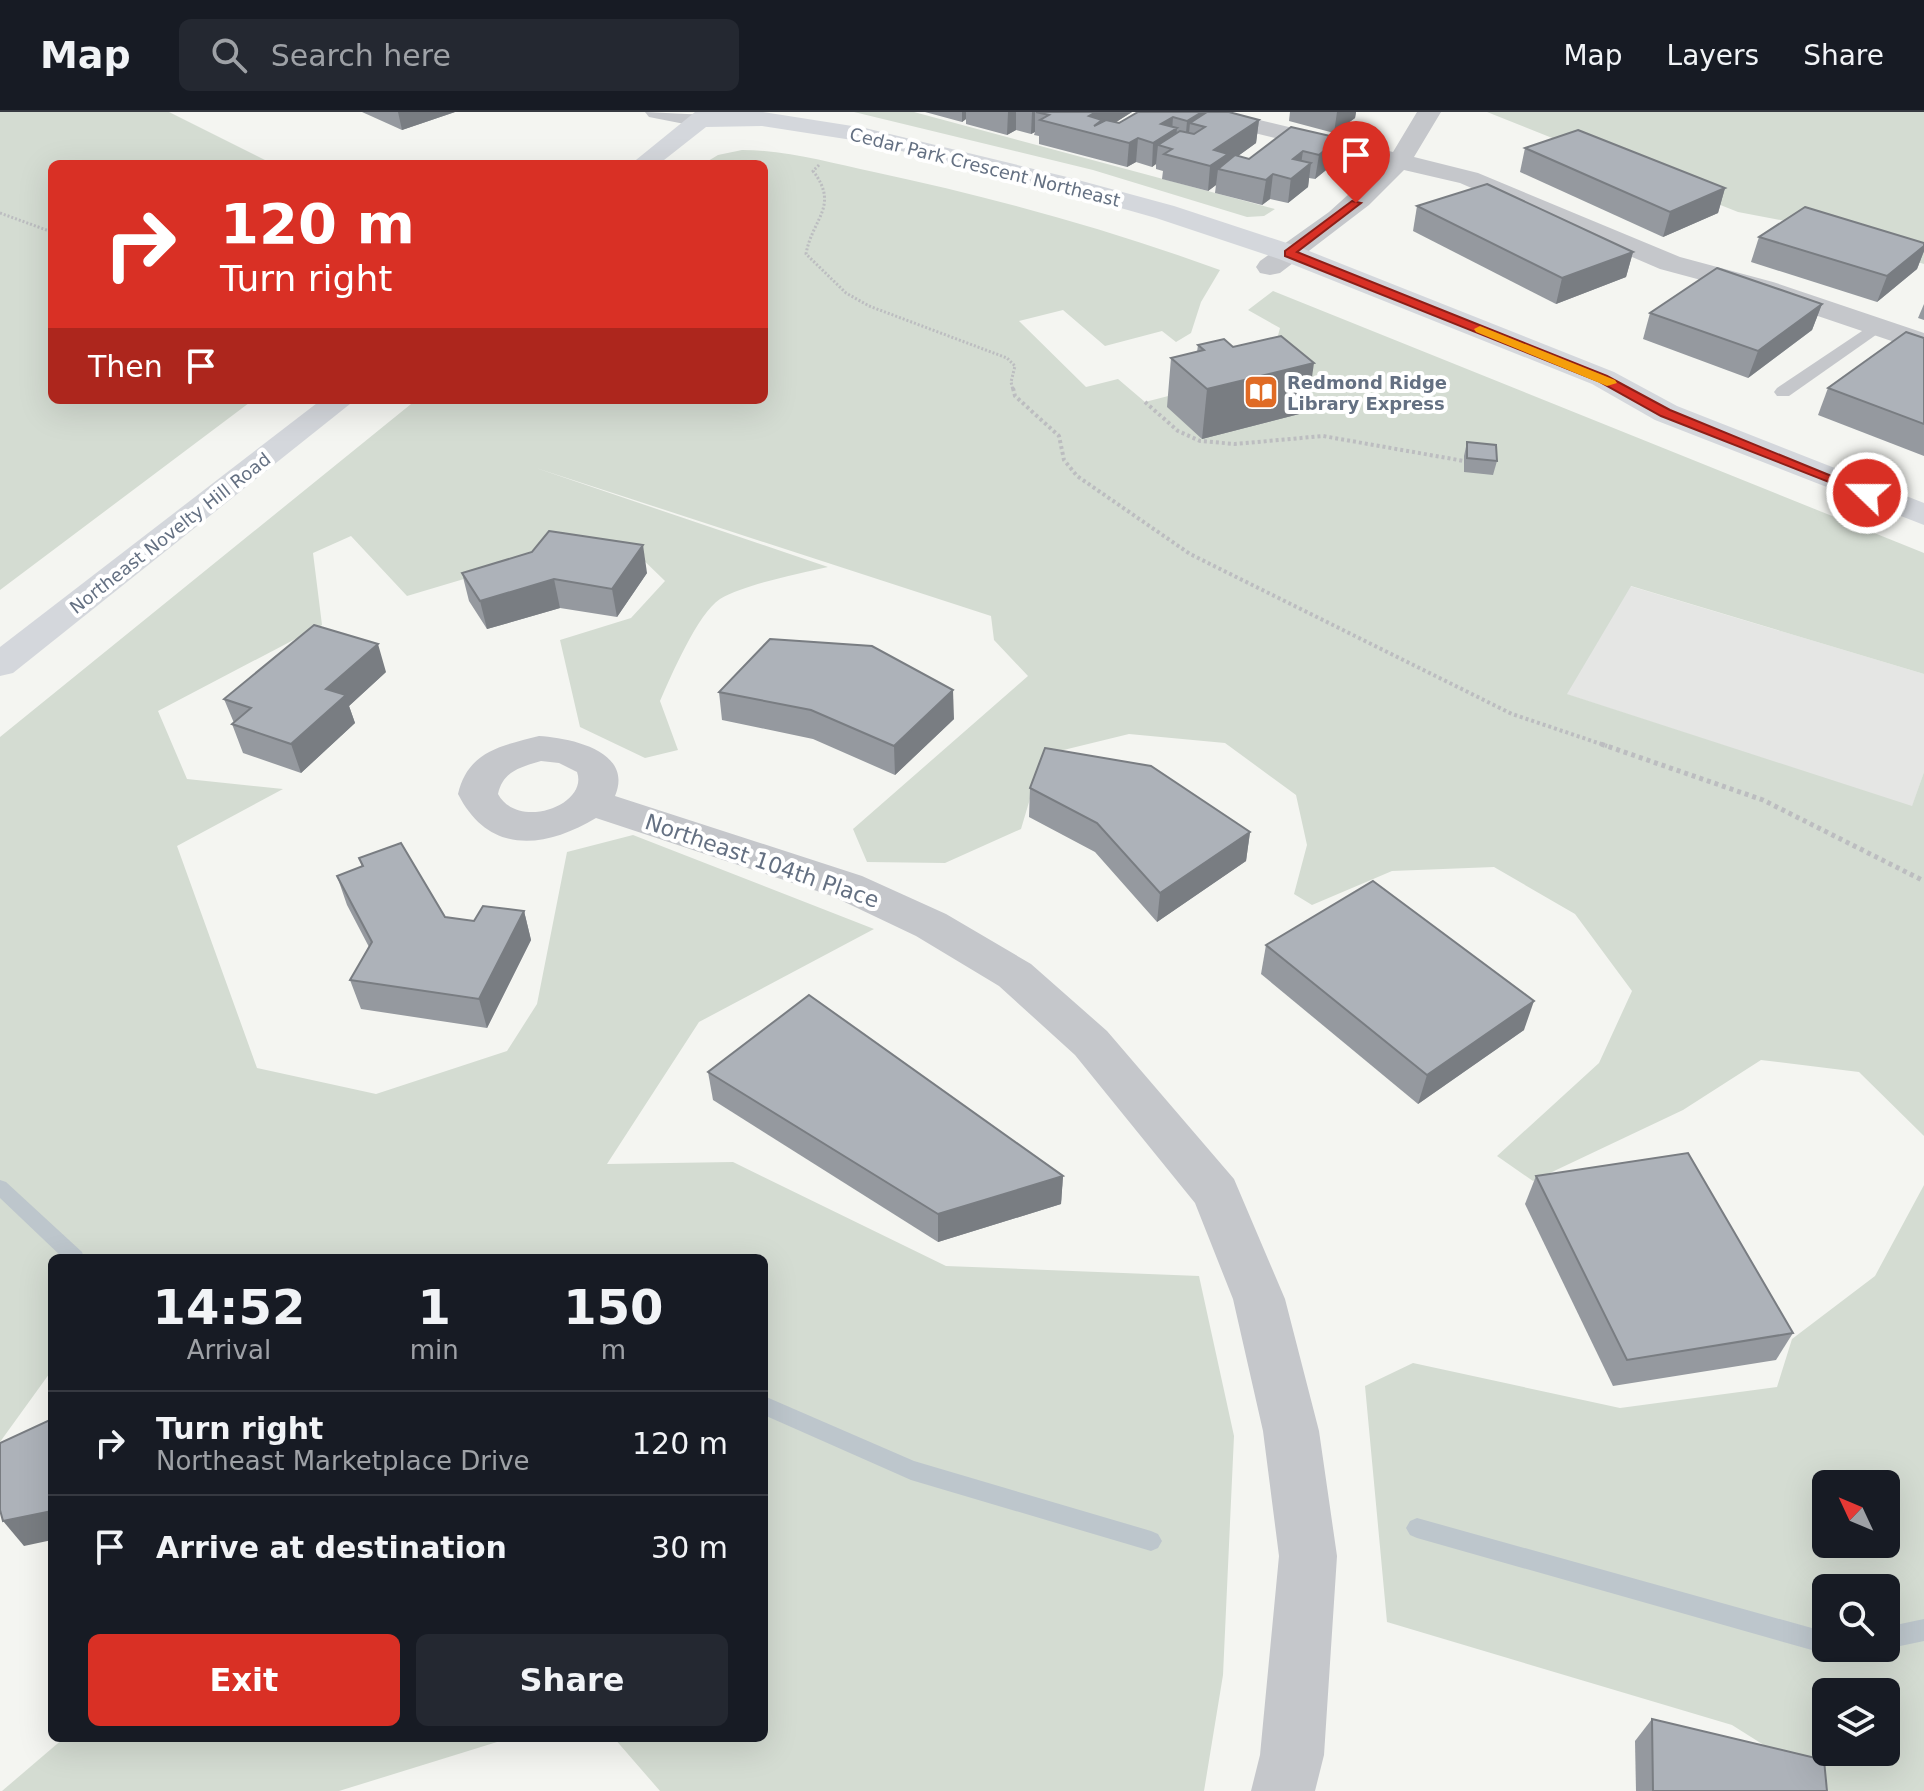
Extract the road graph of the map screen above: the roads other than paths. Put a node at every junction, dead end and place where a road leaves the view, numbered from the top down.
1 (657, 112) edge
2 (1197, 112) edge
3 (1429, 112) edge
4 (705, 116) edge
5 (648, 160) edge
6 (1398, 163) junction
7 (1279, 260) junction
8 (1877, 326) junction
9 (1924, 343) edge
10 (1783, 392) dead end
11 (335, 404) edge
12 (1924, 515) edge
13 (0, 665) edge
14 (591, 802) dead end
15 (1283, 1791) edge

1 - 4 street
2 - 6 street
3 - 6 street
4 - 5 street
4 - 7 street, Cedar Park Crescent Northeast
6 - 7 street
6 - 8 street
7 - 12 street, Cedar Park Crescent Northeast
8 - 9 street
8 - 10 lane
11 - 13 street, Northeast Novelty Hill Road
14 - 15 street, Northeast 104th Place

